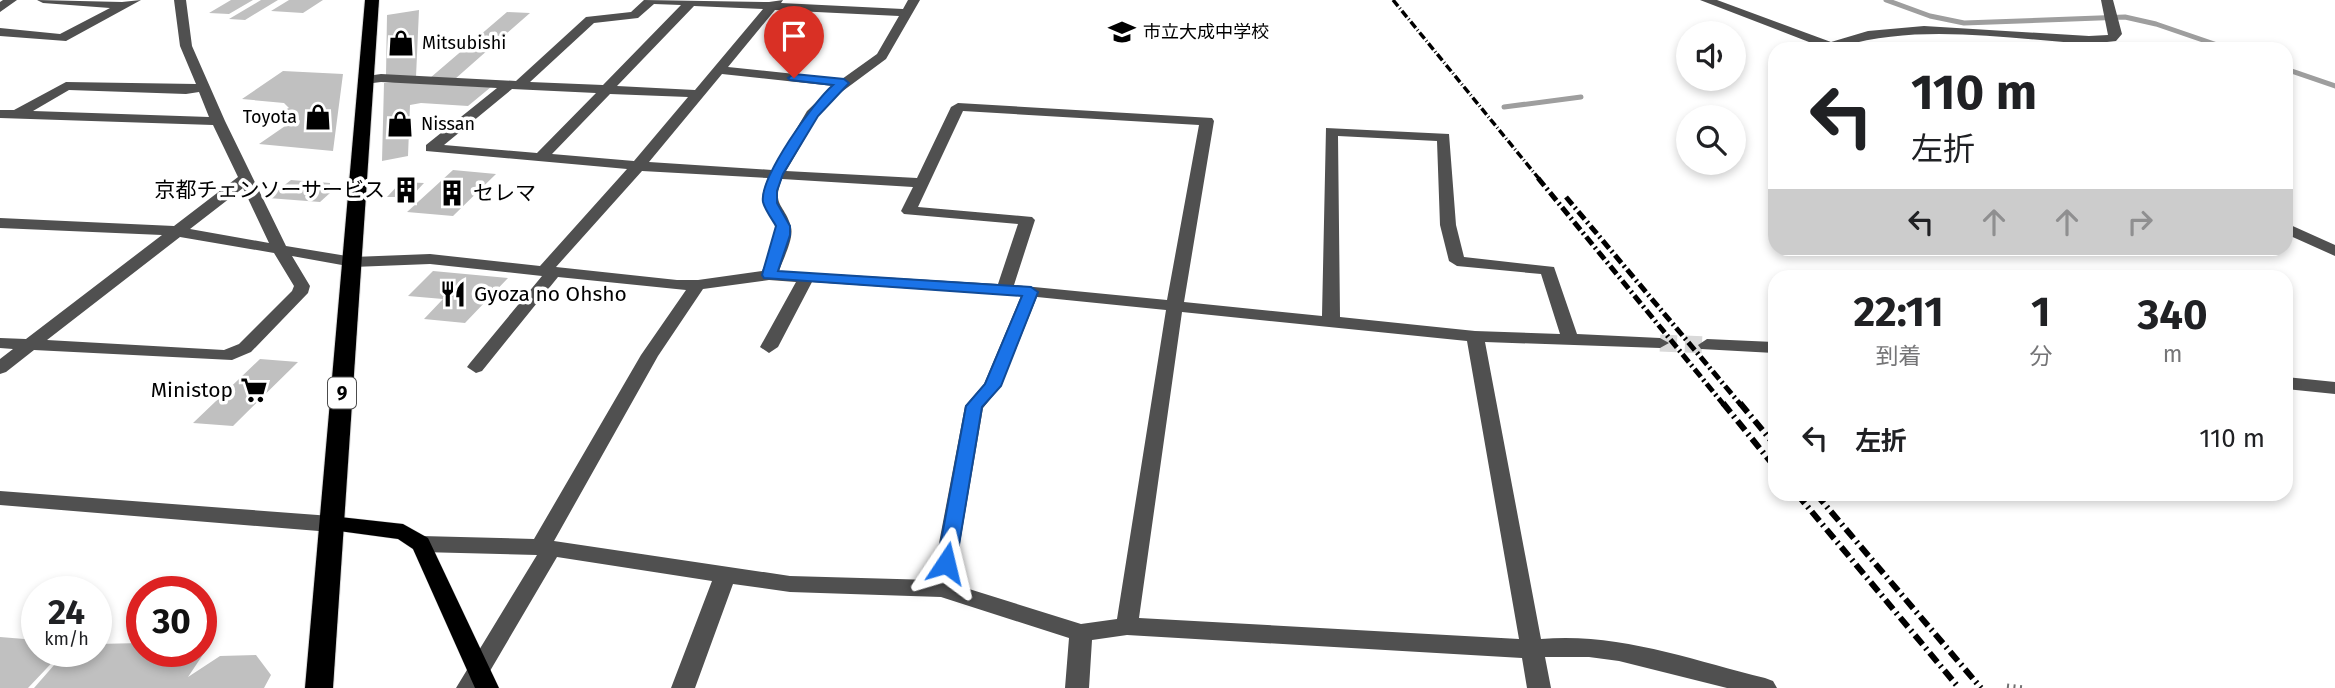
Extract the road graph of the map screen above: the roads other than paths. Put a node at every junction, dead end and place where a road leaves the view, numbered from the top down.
1 (11, 0) edge
2 (45, 0) edge
3 (180, 0) edge
4 (372, 0) edge
5 (650, 0) edge
6 (914, 0) edge
7 (1706, 0) edge
8 (2106, 0) edge
9 (691, 2) junction
10 (130, 3) edge
11 (774, 3) edge
12 (0, 8) edge
13 (907, 13) junction
14 (0, 32) edge
15 (1820, 42) edge
16 (1848, 42) edge
17 (719, 70) junction
18 (365, 80) junction
19 (844, 83) junction
20 (515, 84) junction
21 (204, 87) junction
22 (608, 89) junction
23 (698, 94) junction
24 (0, 114) edge
25 (18, 114) junction
26 (218, 121) junction
27 (540, 158) junction
28 (638, 166) junction
29 (777, 174) junction
30 (246, 178) junction
31 (920, 183) junction
32 (0, 223) edge
33 (174, 231) junction
34 (2293, 231) edge
35 (280, 249) junction
36 (2335, 251) edge
37 (353, 262) junction
38 (549, 272) junction
39 (769, 275) junction
40 (806, 278) junction
41 (698, 285) junction
42 (1004, 289) junction
43 (1031, 292) junction
44 (1175, 304) junction
45 (1331, 320) junction
46 (1475, 336) junction
47 (1570, 339) junction
48 (0, 343) edge
49 (1660, 343) tunnel mouth
50 (30, 344) junction
51 (1707, 345) tunnel mouth
52 (769, 348) dead end
53 (1768, 348) edge
54 (476, 367) dead end
55 (0, 368) edge
56 (2293, 384) edge
57 (2335, 388) edge
58 (0, 498) edge
59 (331, 524) junction
60 (421, 544) junction
61 (546, 548) junction
62 (725, 575) junction
63 (942, 589) junction
64 (1127, 626) junction
65 (1081, 633) junction
66 (1533, 649) junction
67 (478, 682) edge
68 (319, 688) edge
69 (683, 688) edge
70 (1077, 688) edge
71 (1539, 688) edge
72 (1765, 688) edge

1 - 12 street
2 - 10 street
3 - 21 street
4 - 18 highway, 9
5 - 9 street
5 - 20 street
6 - 13 street
7 - 15 street
8 - 16 street
9 - 11 street
9 - 22 street
10 - 14 street
11 - 13 street
11 - 17 street
13 - 19 street
17 - 19 street
17 - 23 street
18 - 20 street
18 - 37 highway, 9
19 - 29 street
20 - 22 street
20 - 27 street
21 - 25 street
21 - 26 street
22 - 23 street
22 - 27 street
23 - 28 street
24 - 25 street
25 - 26 street
26 - 30 street
27 - 28 street
28 - 29 street
28 - 38 street
29 - 31 street
29 - 39 street
30 - 33 street
30 - 35 street
31 - 42 street
31 - 44 street
32 - 33 street
33 - 35 street
33 - 50 street
34 - 36 street
35 - 37 street
35 - 50 street
37 - 38 street
37 - 59 highway, 9
38 - 41 street
38 - 54 street
39 - 40 street
39 - 41 street
40 - 42 street
40 - 52 street
41 - 61 street
42 - 43 street
43 - 44 street
43 - 63 street
44 - 45 street
44 - 64 street
45 - 46 street
45 - 47 street
46 - 47 street
46 - 66 street
47 - 49 street
48 - 50 street
50 - 55 street
51 - 53 street
56 - 57 street
58 - 59 street
59 - 60 main road
59 - 68 highway, 9
60 - 61 street
60 - 67 main road
61 - 62 street
61 - 67 street
62 - 63 street
62 - 69 street
63 - 65 street
64 - 65 street
64 - 66 street
65 - 70 street
66 - 71 street
66 - 72 street

